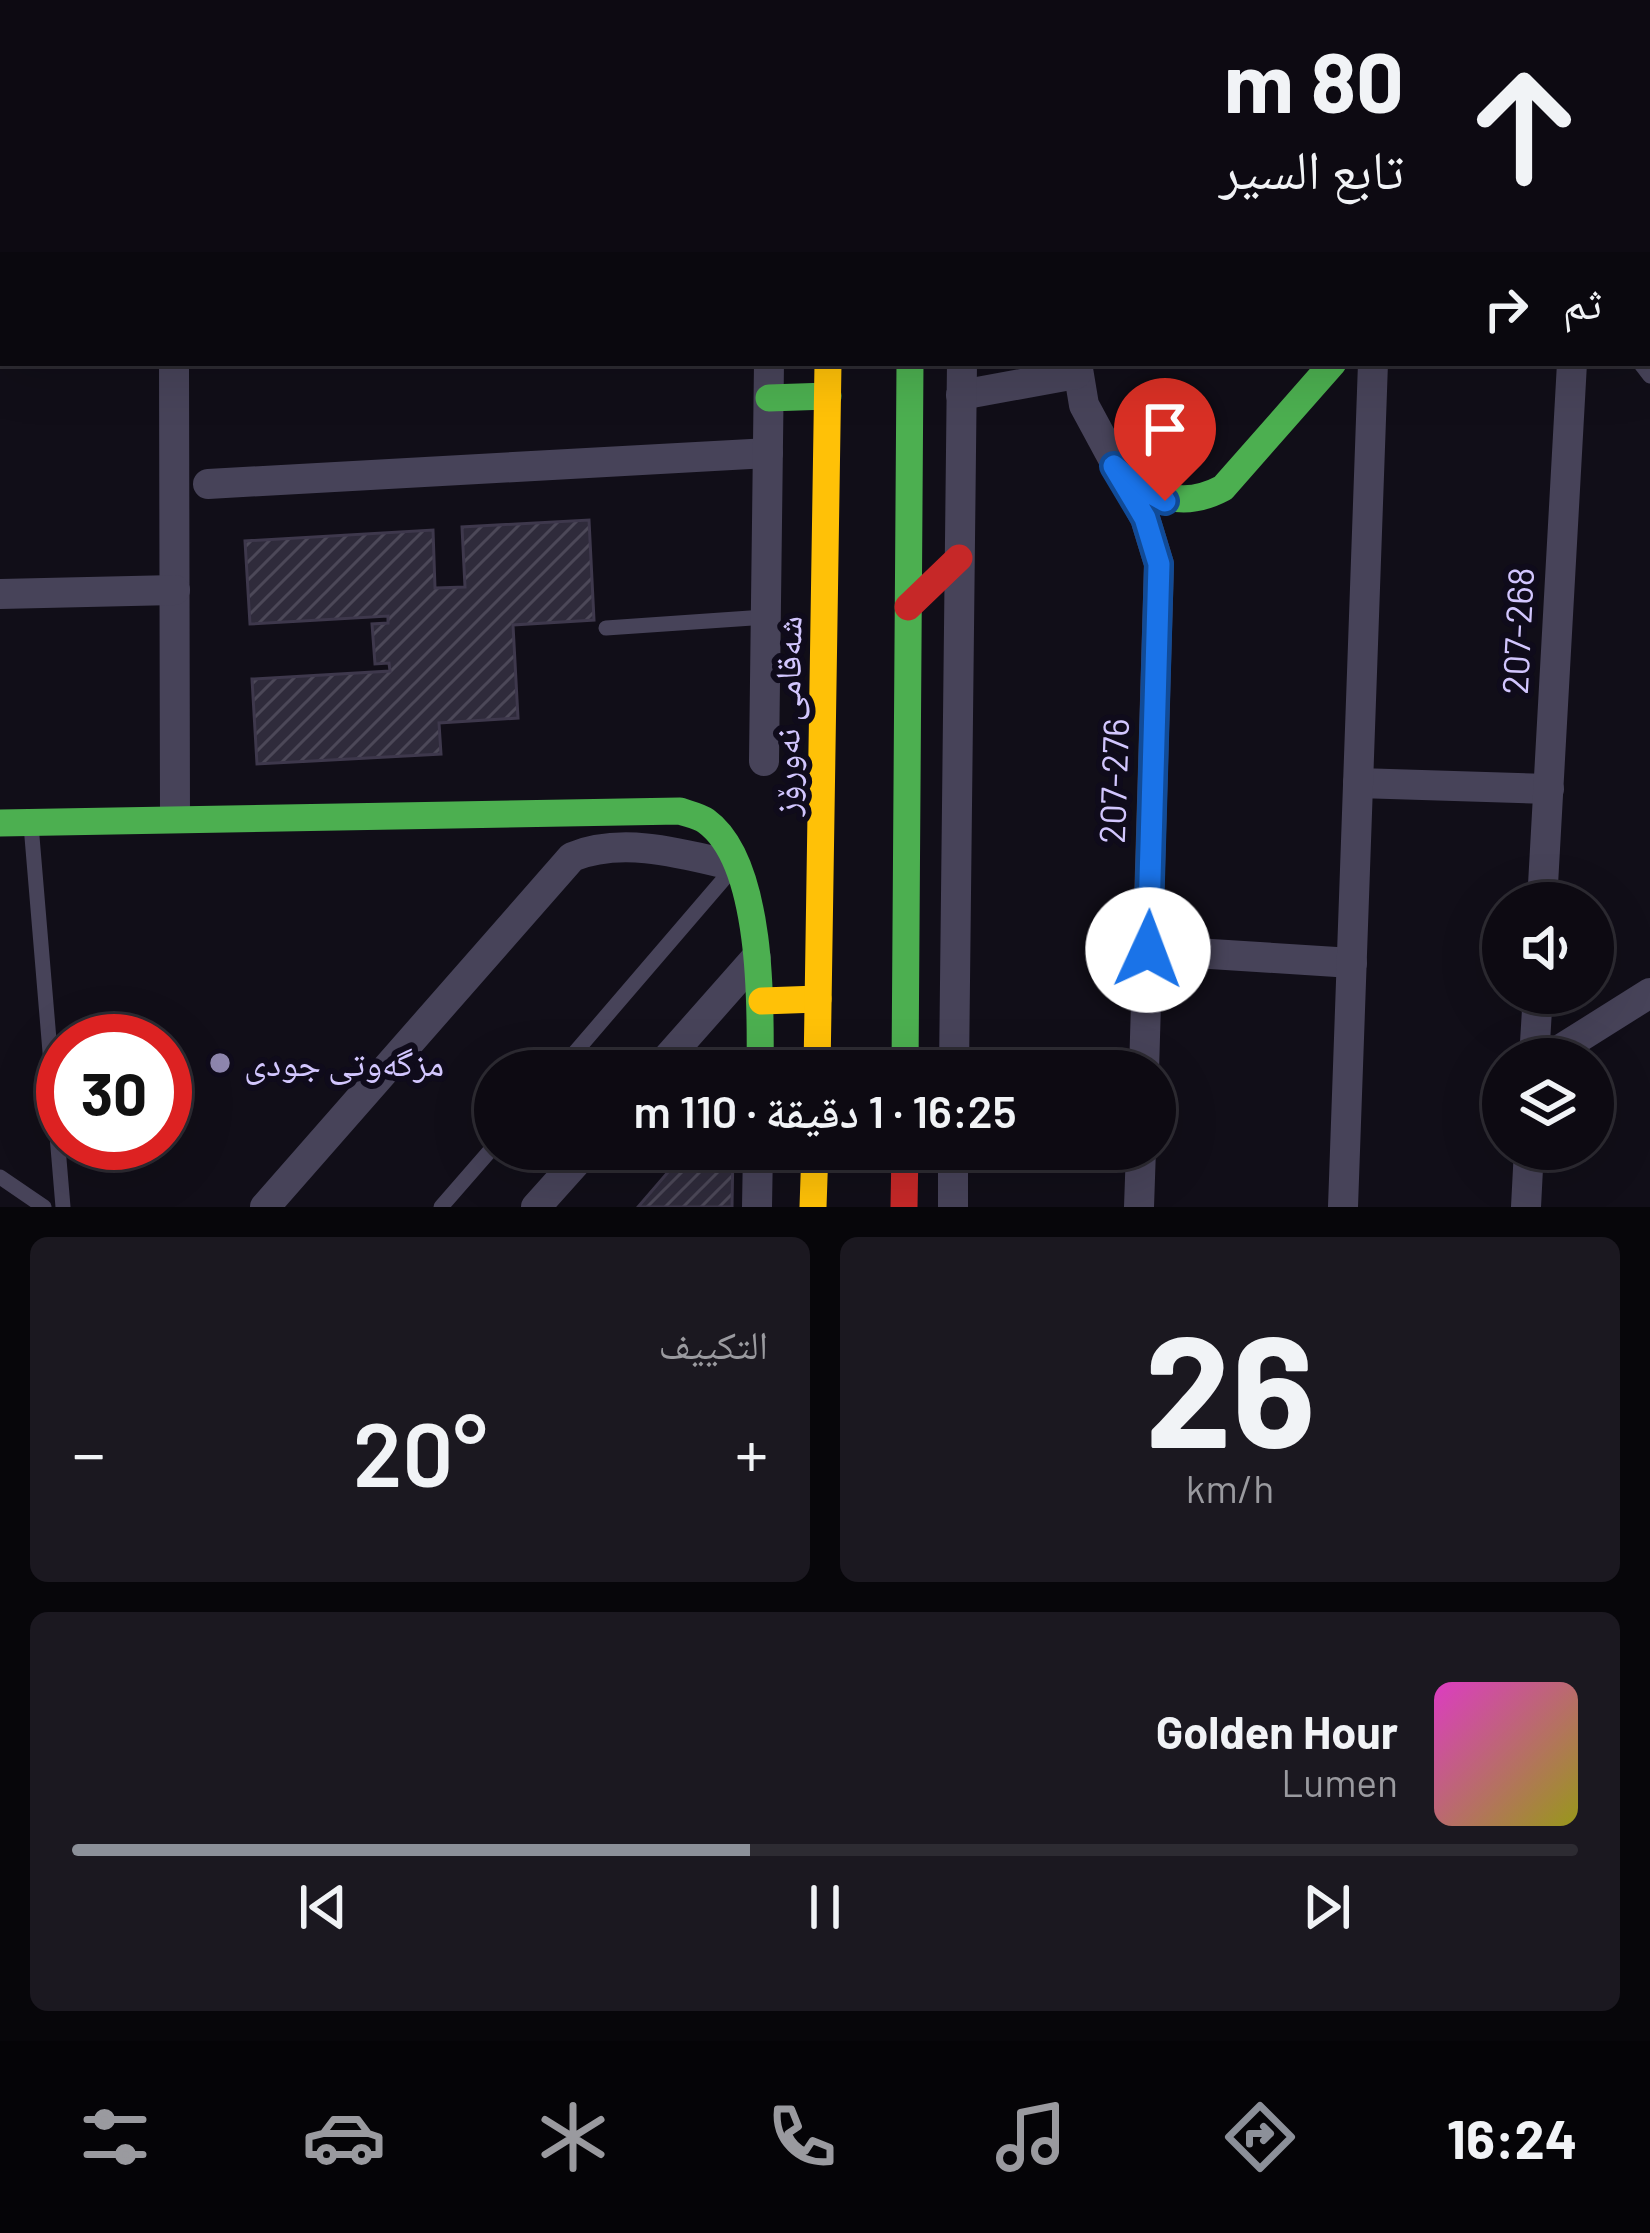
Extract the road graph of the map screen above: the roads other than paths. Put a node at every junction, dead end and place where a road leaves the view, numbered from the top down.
1 (174, 366) edge
2 (769, 366) edge
3 (828, 366) edge
4 (910, 366) edge
5 (962, 366) edge
6 (1330, 366) edge
7 (1373, 366) edge
8 (1076, 368) edge
9 (1577, 369) edge
10 (961, 394) junction
11 (828, 396) junction
12 (769, 398) junction
13 (768, 453) junction
14 (1114, 466) junction
15 (208, 484) dead end
16 (959, 558) junction
17 (175, 590) junction
18 (0, 594) edge
19 (908, 607) junction
20 (766, 617) junction
21 (606, 628) dead end
22 (764, 761) dead end
23 (1358, 783) junction
24 (1549, 789) junction
25 (176, 817) junction
26 (31, 822) junction
27 (0, 824) edge
28 (735, 866) junction
29 (1544, 882) edge
30 (1148, 950) junction
31 (756, 958) junction
32 (1352, 963) junction
33 (1650, 992) edge
34 (818, 999) junction
35 (762, 1001) junction
36 (1578, 1038) edge
37 (577, 1050) edge
38 (675, 1050) edge
39 (761, 1050) edge
40 (817, 1050) edge
41 (905, 1050) edge
42 (954, 1050) edge
43 (1145, 1050) edge
44 (474, 1168) edge
45 (569, 1170) edge
46 (758, 1170) edge
47 (814, 1170) edge
48 (904, 1170) edge
49 (953, 1170) edge
50 (1141, 1170) edge
51 (1528, 1170) edge
52 (0, 1177) edge
53 (44, 1207) edge
54 (63, 1207) edge
55 (265, 1207) edge
56 (441, 1207) edge
57 (536, 1207) edge
58 (757, 1207) edge
59 (813, 1207) edge
60 (904, 1207) edge
61 (952, 1207) edge
62 (1139, 1207) edge
63 (1343, 1207) edge
64 (1526, 1207) edge

1 - 17 street
2 - 12 street
3 - 11 main road, شەقامی نەورۆز
4 - 19 main road
5 - 10 street
6 - 14 main road
7 - 23 street
8 - 10 street
8 - 14 street
9 - 24 street, 207-268
10 - 16 street
11 - 12 main road
11 - 34 main road, شەقامی نەورۆز
12 - 13 street
13 - 15 street
13 - 20 street
14 - 30 street, 207-276
16 - 19 main road
16 - 42 street
17 - 18 street
17 - 25 street
19 - 41 main road
20 - 21 lane
20 - 22 street
23 - 24 street
23 - 32 street
24 - 29 street, 207-268
25 - 26 main road
25 - 28 main road
26 - 27 main road
26 - 54 lane
28 - 31 main road
28 - 37 lane
28 - 55 street
30 - 32 street
30 - 43 street, 207-276
31 - 35 main road
31 - 38 street
32 - 63 street
33 - 36 street
34 - 35 main road
34 - 40 main road, شەقامی نەورۆز
35 - 39 main road
44 - 56 lane
45 - 57 street
46 - 58 street
47 - 59 main road
48 - 60 main road
49 - 61 street
50 - 62 street
51 - 64 street
52 - 53 lane

